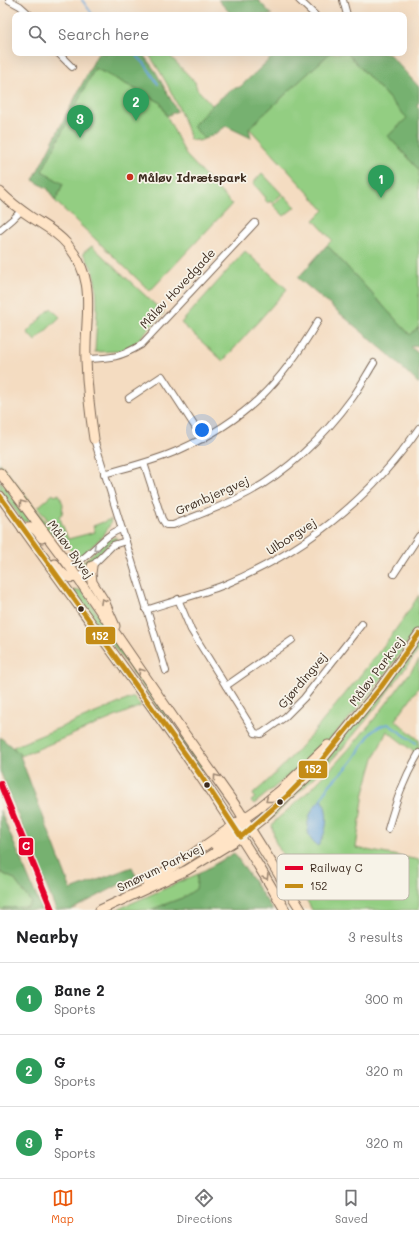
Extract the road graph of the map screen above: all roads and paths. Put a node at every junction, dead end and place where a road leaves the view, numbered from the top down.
1 (10, 0) edge
2 (299, 0) edge
3 (343, 0) edge
4 (27, 12) edge
5 (312, 12) edge
6 (346, 12) edge
7 (61, 56) edge
8 (72, 67) dead end
9 (0, 192) edge
10 (21, 211) junction
11 (255, 224) dead end
12 (0, 230) edge
13 (318, 320) dead end
14 (86, 359) junction
15 (374, 363) dead end
16 (129, 398) dead end
17 (419, 428) edge
18 (417, 434) edge
19 (203, 438) junction
20 (94, 439) joint
21 (144, 463) junction
22 (0, 473) edge
23 (104, 474) junction
24 (0, 496) edge
25 (23, 529) junction
26 (122, 529) junction
27 (419, 536) edge
28 (126, 541) junction
29 (35, 546) junction
30 (67, 563) junction
31 (92, 566) junction
32 (394, 574) dead end
33 (77, 577) junction
34 (178, 599) junction
35 (146, 610) junction
36 (362, 624) dead end
37 (419, 634) edge
38 (292, 640) dead end
39 (126, 649) junction
40 (166, 671) dead end
41 (226, 686) junction
42 (352, 722) junction
43 (419, 753) edge
44 (244, 818) junction
45 (251, 828) junction
46 (388, 829) dead end
47 (237, 831) junction
48 (277, 871) edge
49 (277, 897) edge
50 (279, 900) edge
51 (295, 900) edge
52 (110, 905) junction
53 (100, 910) edge
54 (285, 910) edge
55 (301, 910) edge

1 - 4 street
2 - 5 street
3 - 6 street
7 - 8 street
9 - 10 main road
10 - 12 street
10 - 14 main road
11 - 14 street, Måløv Hovedgade
13 - 19 street
14 - 20 main road
15 - 21 street, Grønbjergvej
16 - 19 street
17 - 18 street, Ulborgvej
18 - 34 street, Ulborgvej
19 - 21 street
20 - 23 street
21 - 23 street
30 -> 22 main road, Måløv Byvej
23 - 26 street
24 - 25 main road
25 - 29 main road
25 - 30 main road
26 - 28 street
26 -> 30 street
27 - 32 street
28 - 31 street
28 - 35 street
29 - 33 main road
29 - 47 main road
30 - 33 main road, Måløv Byvej
31 - 33 street
39 -> 31 main road
33 - 39 main road, Måløv Byvej
34 - 35 street, Ulborgvej
34 - 41 street, Gjørdingvej
35 - 40 street
36 - 41 street, Gjørdingvej
37 - 42 main road, Måløv Parkvej
38 - 41 street
44 -> 39 main road, Måløv Byvej
42 -> 44 main road, Måløv Parkvej
42 - 45 main road, Måløv Parkvej
43 - 46 street
44 - 45 main road, Måløv Byvej
44 - 47 main road, Måløv Parkvej
45 - 47 main road, Måløv Parkvej
45 - 48 main road, Måløv Byvej
47 -> 49 main road
47 - 52 main road, Smørum Parkvej
47 - 52 main road, Smørum Parkvej
50 -> 54 main road
51 - 55 main road, Måløv Byvej
52 - 53 main road, Smørum Parkvej

